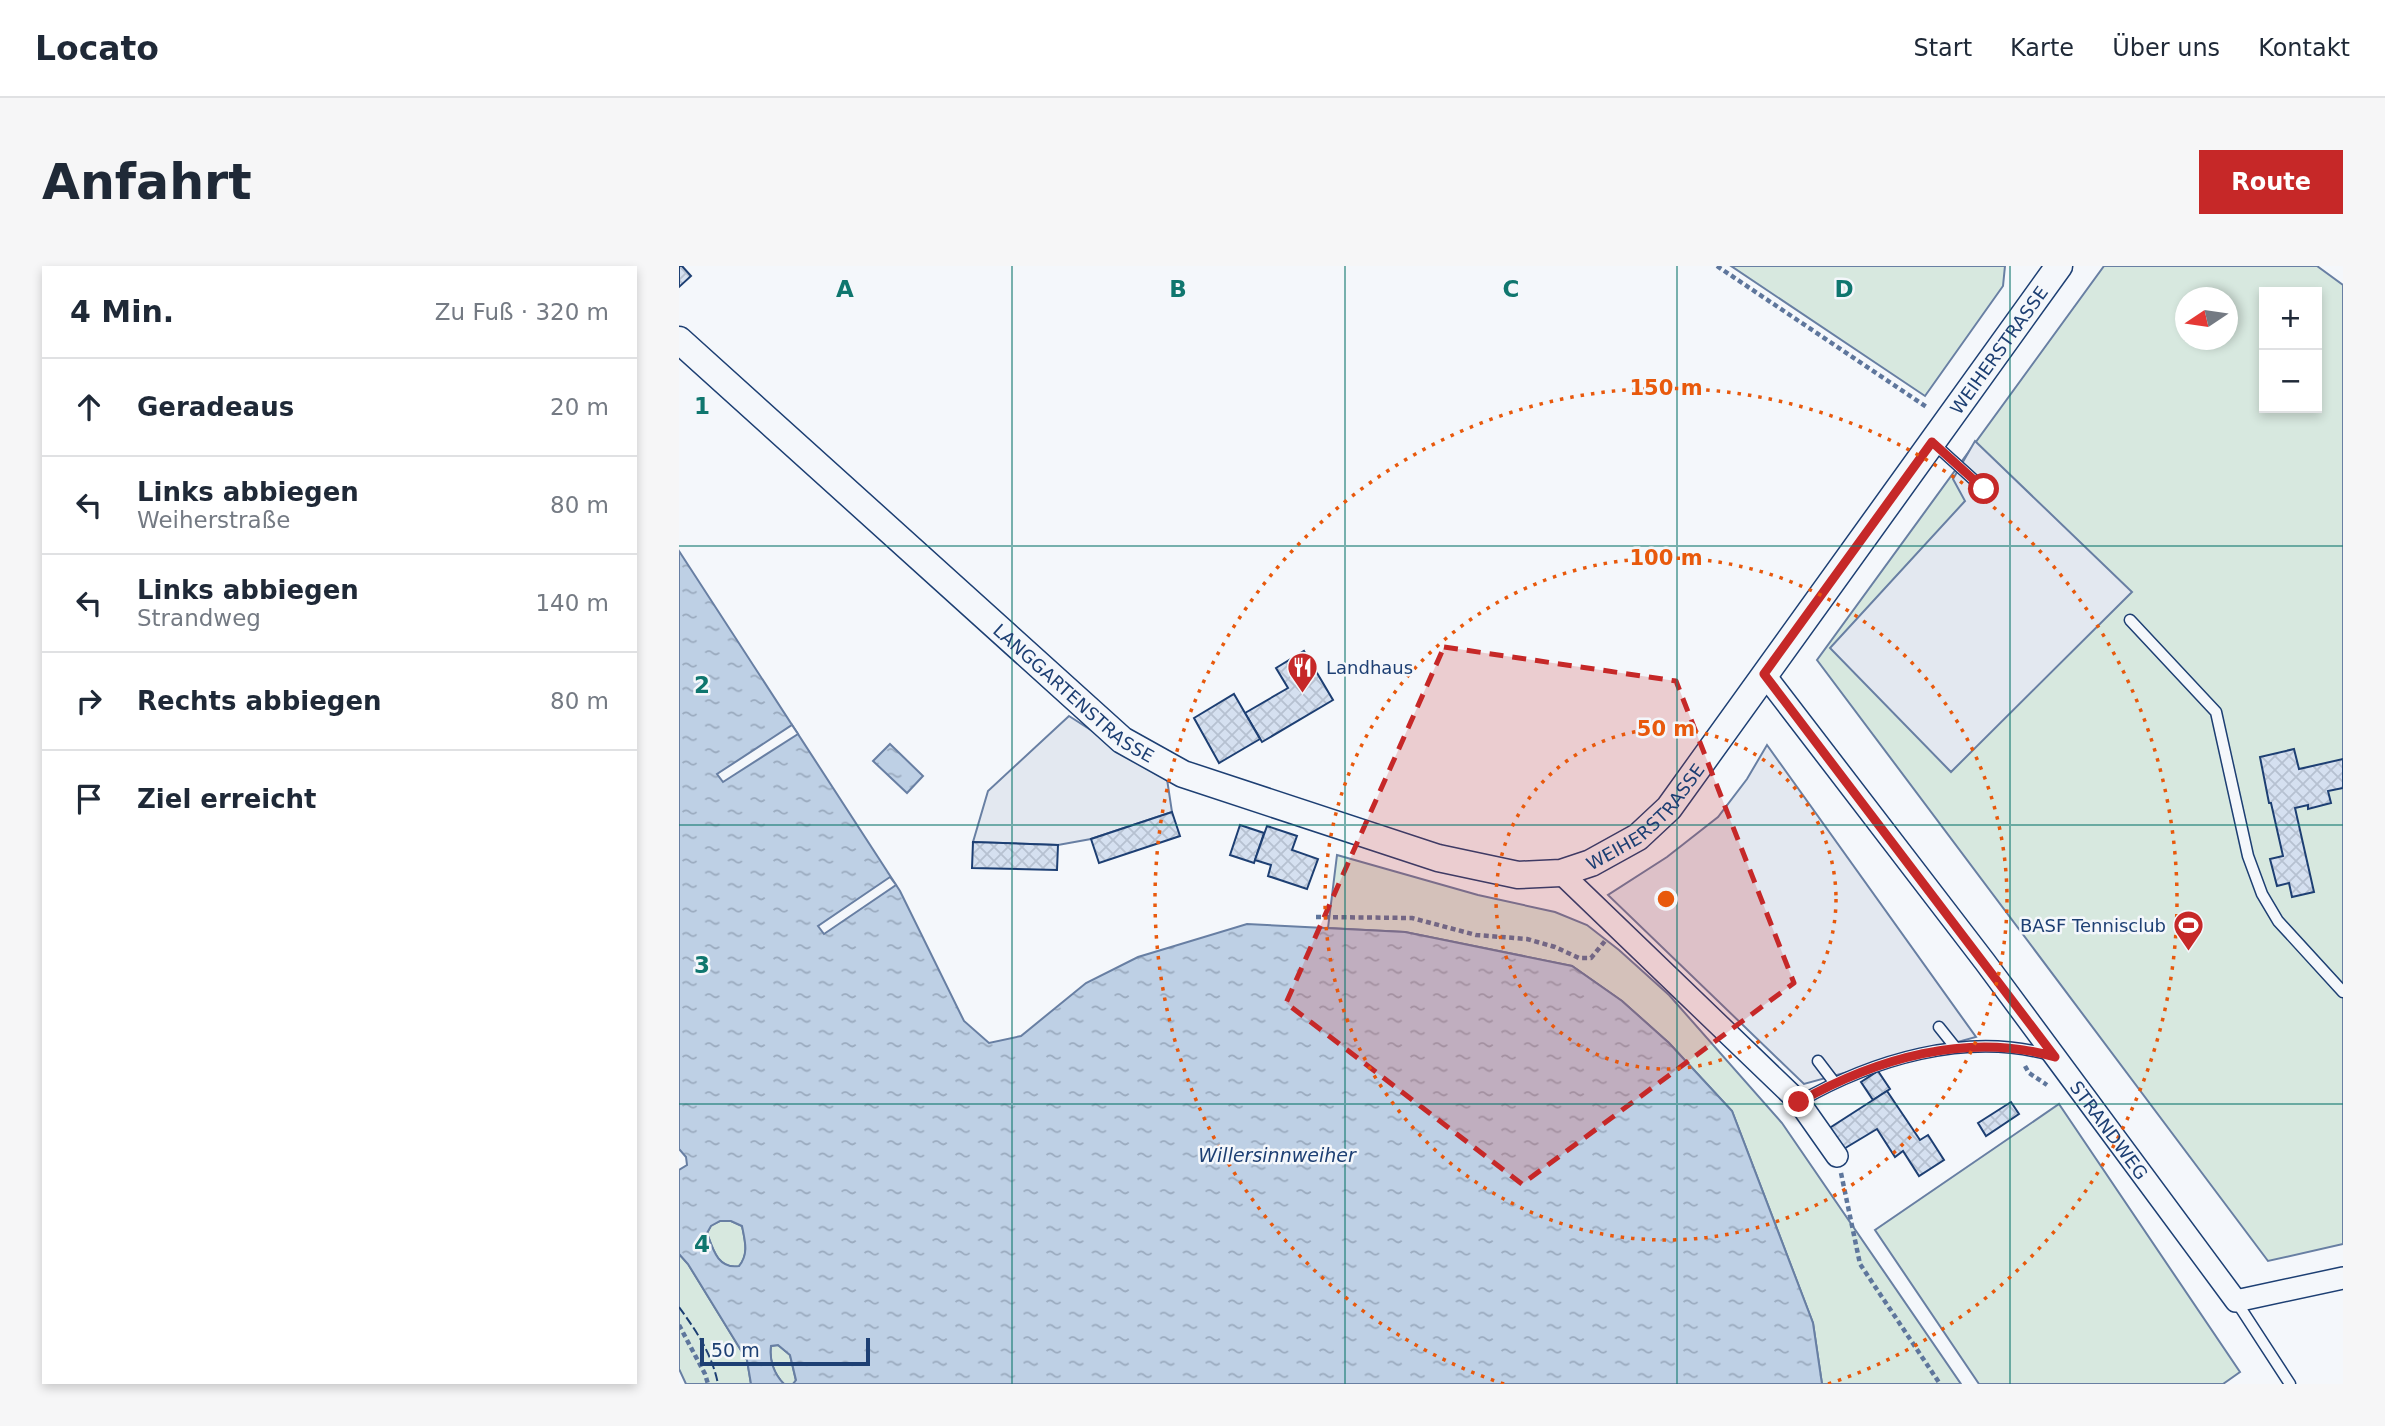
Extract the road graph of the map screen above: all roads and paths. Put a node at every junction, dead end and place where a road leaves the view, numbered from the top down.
1 (1717, 266) edge
2 (2059, 266) edge
3 (679, 340) edge
4 (1936, 397) dead end
5 (1932, 442) junction
6 (1984, 489) dead end
7 (2130, 620) dead end
8 (1764, 674) junction
9 (1560, 873) junction
10 (1316, 917) dead end
11 (1617, 927) junction
12 (2343, 992) edge
13 (1939, 1027) dead end
14 (1955, 1047) junction
15 (2055, 1057) junction
16 (1818, 1061) dead end
17 (1834, 1082) junction
18 (1799, 1102) junction
19 (1837, 1156) joint
20 (2343, 1278) edge
21 (2236, 1301) junction
22 (679, 1325) edge
23 (708, 1384) edge
24 (1940, 1384) edge
25 (2290, 1384) edge

1 - 4 path
2 - 5 street, WEIHERSTRASSE
3 - 9 street, LANGGARTENSTRASSE
5 - 6 lane
5 - 8 street, WEIHERSTRASSE
7 - 12 lane
8 - 9 street, WEIHERSTRASSE
8 - 15 street, STRANDWEG
9 - 11 street
10 - 11 path
11 - 18 street
13 - 14 lane
14 - 15 lane
14 - 17 lane
15 - 21 street, STRANDWEG
16 - 17 lane
17 - 18 lane
18 - 19 street
19 - 24 path
20 - 21 street
21 - 25 lane
22 - 23 path

